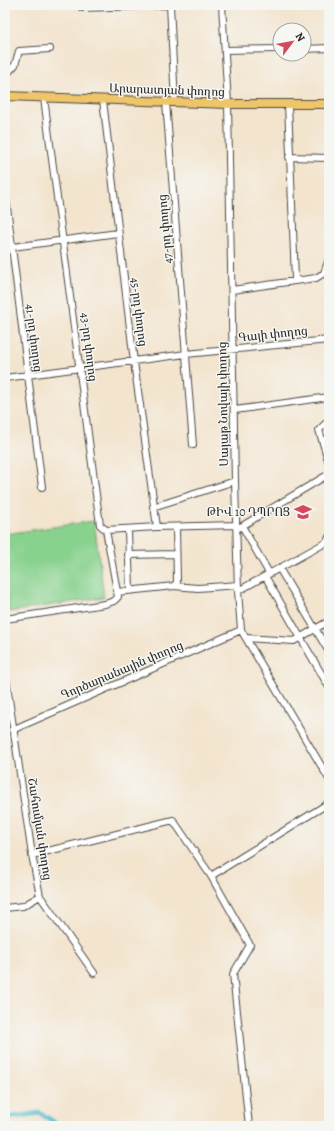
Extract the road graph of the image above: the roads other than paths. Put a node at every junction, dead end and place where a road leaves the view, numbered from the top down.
1 (79, 5) edge
2 (170, 5) edge
3 (222, 5) edge
4 (312, 48) edge
5 (329, 48) edge
6 (50, 49) dead end
7 (272, 49) edge
8 (225, 50) junction
9 (5, 76) edge
10 (5, 96) edge
11 (44, 98) junction
12 (103, 100) junction
13 (166, 102) junction
14 (174, 102) junction
15 (228, 104) junction
16 (288, 104) junction
17 (329, 104) edge
18 (289, 158) junction
19 (329, 158) edge
20 (5, 191) edge
21 (118, 233) junction
22 (64, 240) junction
23 (8, 248) edge
24 (329, 260) edge
25 (295, 279) junction
26 (232, 290) junction
27 (329, 340) edge
28 (234, 349) junction
29 (186, 354) junction
30 (134, 362) junction
31 (80, 368) junction
32 (28, 375) junction
33 (5, 378) edge
34 (329, 397) edge
35 (235, 410) junction
36 (329, 420) edge
37 (193, 445) dead end
38 (329, 464) edge
39 (329, 474) edge
40 (235, 481) junction
41 (42, 487) dead end
42 (153, 507) junction
43 (157, 527) junction
44 (176, 527) junction
45 (238, 527) junction
46 (106, 530) junction
47 (128, 530) junction
48 (329, 538) edge
49 (176, 554) junction
50 (128, 555) junction
51 (279, 568) junction
52 (267, 574) junction
53 (174, 586) junction
54 (238, 588) junction
55 (130, 590) junction
56 (118, 594) junction
57 (5, 619) edge
58 (329, 621) edge
59 (315, 628) junction
60 (241, 630) junction
61 (246, 638) junction
62 (300, 638) junction
63 (329, 652) edge
64 (5, 672) edge
65 (329, 687) edge
66 (12, 730) junction
67 (329, 779) edge
68 (329, 803) edge
69 (32, 855) junction
70 (210, 876) junction
71 (40, 896) junction
72 (5, 908) edge
73 (94, 973) dead end
74 (249, 1126) edge

1 - 2 street
2 - 14 street
3 - 8 street, Սայաթ Նովայի փողոց
4 - 5 street
6 - 9 street
7 - 8 street
8 - 15 street, Սայաթ Նովայի փողոց
10 - 11 main road, Արարատյան փողոց
11 - 12 main road, Արարատյան փողոց
11 - 22 street, 43-րդ փողոց
12 - 13 main road, Արարատյան փողոց
12 - 21 street, 45-րդ փողոց
13 - 14 main road, Արարատյան փողոց
13 - 29 street, 47-րդ փողոց
14 - 15 main road, Արարատյան փողոց
15 - 16 main road, Արարատյան փողոց
15 - 26 street, Սայաթ Նովայի փողոց
16 - 17 main road, Արարատյան փողոց
16 - 18 street
18 - 19 street
18 - 25 street
20 - 23 street, 41-րդ փողոց
21 - 22 street
21 - 30 street, 45-րդ փողոց
22 - 23 street
22 - 31 street, 43-րդ փողոց
23 - 32 street, 41-րդ փողոց
24 - 25 street
25 - 26 street
26 - 28 street, Սայաթ Նովայի փողոց
27 - 28 street, Գայի փողոց
28 - 29 street, Գայի փողոց
28 - 35 street, Սայաթ Նովայի փողոց
29 - 30 street, Գայի փողոց
29 - 37 street, 47-րդ փողոց
30 - 31 street, Գայի փողոց
30 - 42 street, 45-րդ փողոց
31 - 32 street, Գայի փողոց
31 - 46 street, 43-րդ փողոց
32 - 33 street, Գայի փողոց
32 - 41 street, 41-րդ փողոց
34 - 35 street
35 - 40 street, Սայաթ Նովայի փողոց
36 - 38 street
39 - 45 street
40 - 42 street
40 - 45 street, Սայաթ Նովայի փողոց
42 - 43 street, 45-րդ փողոց
43 - 44 street
43 - 47 street
44 - 45 street
44 - 49 street
45 - 52 street
45 - 54 street, Սայաթ Նովայի փողոց
46 - 47 street
46 - 56 street, 43-րդ փողոց
47 - 50 street
48 - 51 street
49 - 50 street
49 - 53 street
50 - 55 street
51 - 52 street
51 - 59 street
52 - 54 street
52 - 62 street
53 - 54 street
53 - 55 street
54 - 60 street, Սայաթ Նովայի փողոց
55 - 56 street
56 - 57 street
58 - 59 street
59 - 62 street
59 - 63 street
60 - 61 street, Սայաթ Նովայի փողոց
60 - 66 street, Գործարանային փողոց
61 - 62 street
61 - 67 street, Սայաթ Նովայի փողոց
62 - 65 street
64 - 66 street, Շահումյան փողոց
66 - 69 street, Շահումյան փողոց
68 - 70 street
69 - 70 street
69 - 71 street, Շահումյան փողոց
70 - 74 street
71 - 72 street
71 - 73 street, Շահումյան փողոց

